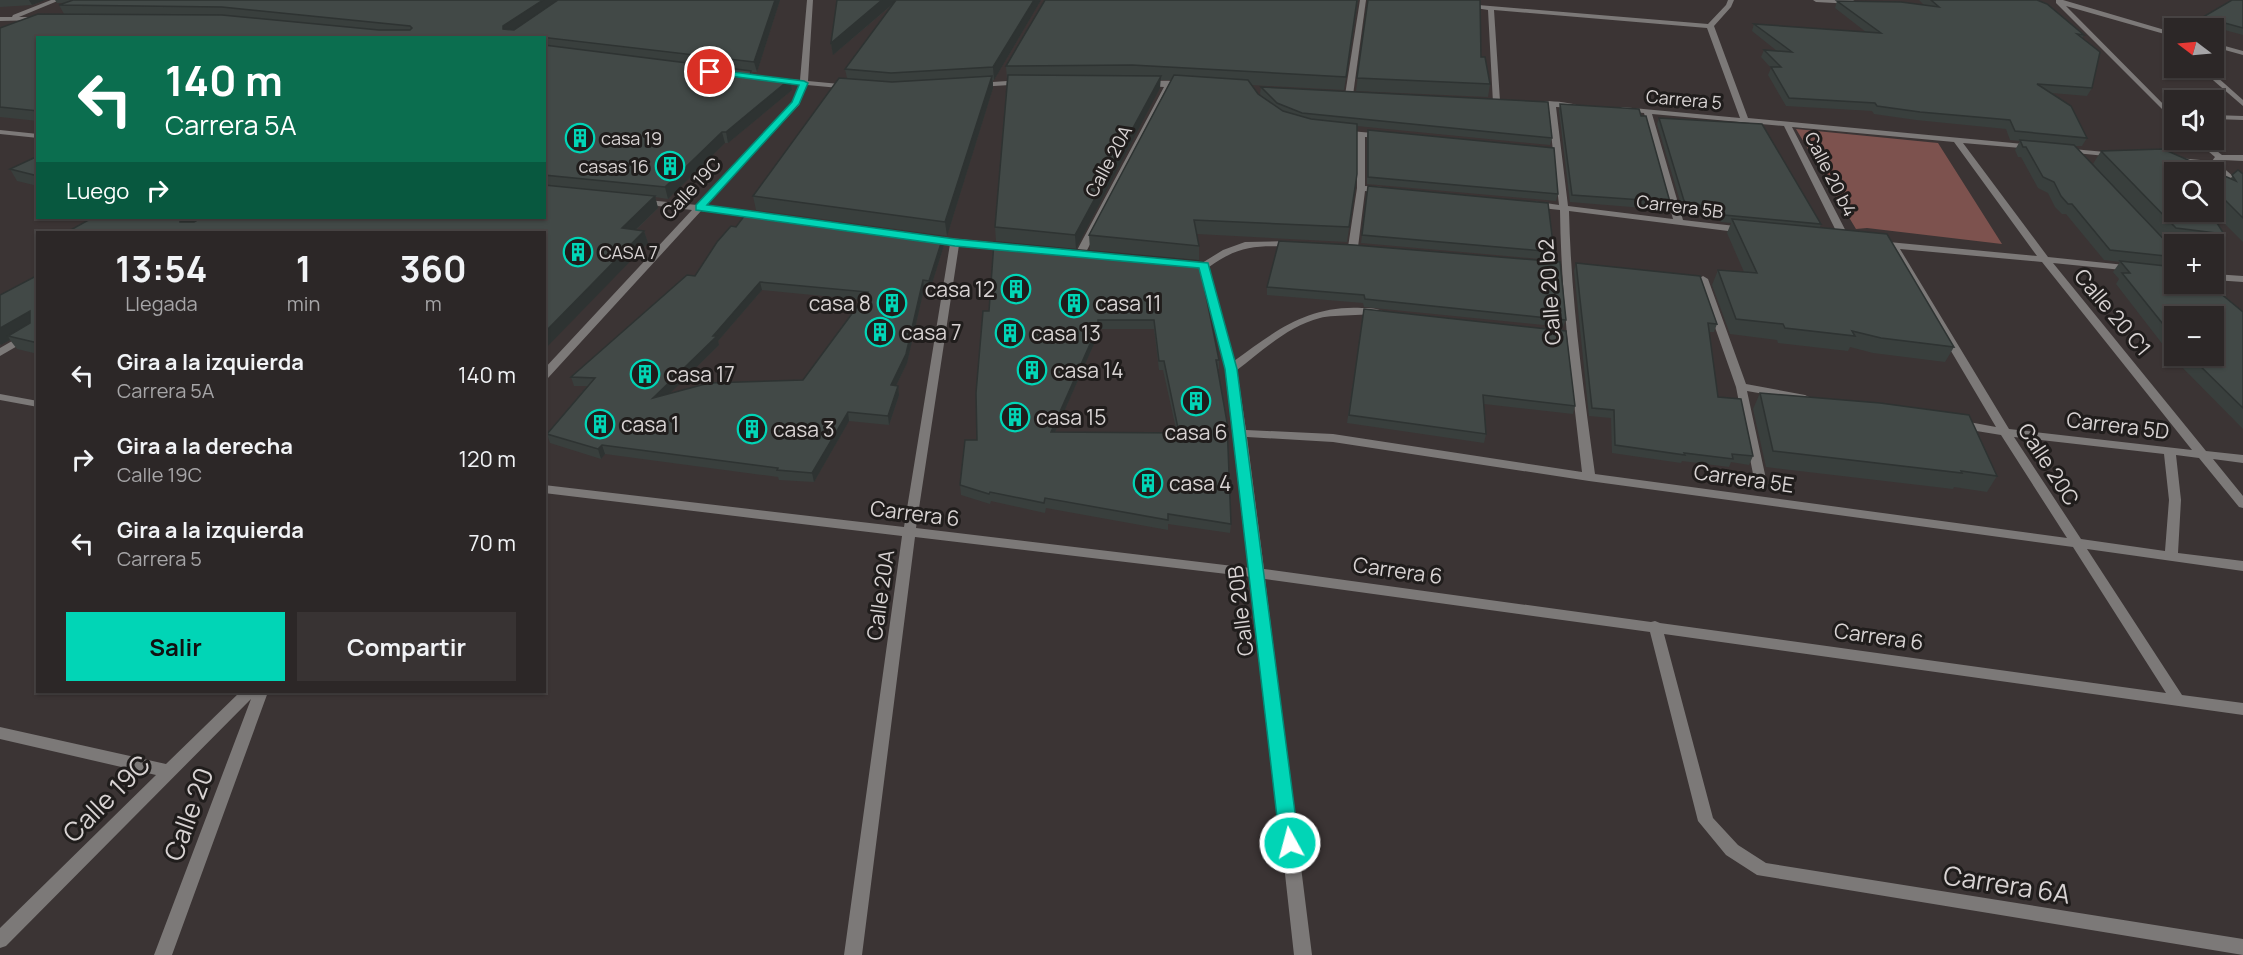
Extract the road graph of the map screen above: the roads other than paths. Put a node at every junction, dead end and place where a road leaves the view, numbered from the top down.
1 (57, 0) edge
2 (810, 0) edge
3 (1363, 0) edge
4 (1731, 0) edge
5 (1816, 0) edge
6 (2056, 1) edge
7 (1860, 3) edge
8 (1454, 5) edge
9 (1491, 8) junction
10 (9, 19) junction
11 (55, 19) edge
12 (0, 21) edge
13 (1710, 26) junction
14 (2162, 31) edge
15 (2224, 48) edge
16 (2243, 53) edge
17 (1003, 74) edge
18 (2214, 78) edge
19 (769, 79) edge
20 (1029, 82) edge
21 (804, 83) junction
22 (998, 83) junction
23 (1134, 84) edge
24 (1169, 84) junction
25 (1192, 85) edge
26 (966, 86) edge
27 (860, 87) edge
28 (1338, 95) edge
29 (1349, 95) junction
30 (1360, 96) edge
31 (1484, 100) edge
32 (1496, 101) junction
33 (1507, 101) edge
34 (1518, 102) edge
35 (1552, 104) junction
36 (2243, 104) edge
37 (1587, 107) edge
38 (2164, 107) edge
39 (1611, 108) edge
40 (1647, 111) junction
41 (2224, 117) edge
42 (2243, 118) edge
43 (1744, 119) junction
44 (1786, 123) junction
45 (1332, 131) edge
46 (0, 132) edge
47 (1361, 134) junction
48 (36, 136) edge
49 (1396, 137) edge
50 (1957, 141) junction
51 (2037, 148) edge
52 (2060, 149) edge
53 (1547, 150) edge
54 (1558, 150) junction
55 (2072, 150) junction
56 (2208, 150) edge
57 (2131, 156) edge
58 (2243, 158) edge
59 (2079, 159) edge
60 (2167, 160) edge
61 (2217, 161) junction
62 (1361, 188) junction
63 (2243, 189) edge
64 (1395, 191) edge
65 (633, 200) edge
66 (1519, 203) edge
67 (700, 207) junction
68 (1564, 207) junction
69 (770, 217) edge
70 (1679, 224) junction
71 (1750, 231) edge
72 (920, 238) edge
73 (1834, 240) edge
74 (1856, 242) junction
75 (955, 243) junction
76 (1306, 245) edge
77 (1894, 246) junction
78 (1341, 247) edge
79 (1353, 247) junction
80 (1365, 248) edge
81 (1023, 249) edge
82 (1068, 253) edge
83 (1080, 254) junction
84 (1091, 255) edge
85 (2044, 259) junction
86 (1170, 262) edge
87 (1553, 265) edge
88 (1204, 266) junction
89 (1565, 266) junction
90 (2139, 269) edge
91 (2224, 277) edge
92 (1703, 279) edge
93 (2243, 279) edge
94 (1396, 314) edge
95 (36, 330) edge
96 (0, 353) edge
97 (1231, 369) junction
98 (546, 374) edge
99 (1741, 387) junction
100 (0, 397) edge
101 (1821, 401) edge
102 (36, 404) edge
103 (1948, 422) edge
104 (2005, 432) junction
105 (1240, 433) junction
106 (2170, 451) junction
107 (2205, 455) junction
108 (2243, 459) edge
109 (1589, 477) junction
110 (1760, 479) dead end
111 (546, 489) edge
112 (2243, 504) edge
113 (909, 533) junction
114 (2077, 542) junction
115 (2171, 557) junction
116 (2243, 566) edge
117 (1257, 573) junction
118 (1655, 626) junction
119 (248, 693) edge
120 (261, 693) edge
121 (2178, 700) junction
122 (2243, 709) edge
123 (0, 733) edge
124 (168, 771) junction
125 (0, 940) edge
126 (2243, 947) edge
127 (163, 955) edge
128 (853, 955) edge
129 (1303, 955) edge

1 - 10 street
2 - 21 street, Calle 19C
3 - 29 street
4 - 13 street
5 - 7 street
6 - 14 street
6 - 38 street
8 - 9 street
9 - 13 street
9 - 32 street
10 - 11 street
10 - 12 street
13 - 43 street
15 - 16 street
17 - 22 street
18 - 36 street
19 - 21 street
20 - 22 street
21 - 27 street
21 - 67 street, Calle 19C
22 - 26 street
23 - 24 street
24 - 25 street
24 - 83 street, Calle 20A
28 - 29 street
29 - 30 street
31 - 32 street
32 - 33 street
34 - 35 street
35 - 37 street
35 - 54 street, Calle 20 b2
39 - 40 street, Carrera 5
40 - 43 street, Carrera 5
40 - 70 street
41 - 42 street
43 - 44 street, Carrera 5
44 - 50 street, Carrera 5
44 - 74 street, Calle 20 b4
45 - 47 street
46 - 48 street
47 - 49 street
47 - 62 street
50 - 51 street, Carrera 5
50 - 85 street, Calle 20 C1
52 - 55 street
53 - 54 street
54 - 68 street, Calle 20 b2
55 - 57 street
55 - 59 street
56 - 61 street
58 - 61 street
60 - 61 street
61 - 63 street
62 - 64 street
62 - 79 street
65 - 67 street
66 - 68 street, Carrera 5B
67 - 69 street
67 - 98 street, Calle 19C
68 - 70 street, Carrera 5B
68 - 89 street, Calle 20 b2
70 - 71 street, Carrera 5B
72 - 75 street
73 - 74 street
74 - 77 street
75 - 81 street
75 - 113 street, Calle 20A
76 - 88 street
77 - 85 street
77 - 104 street, Calle 20C
78 - 79 street
79 - 80 street
82 - 83 street
83 - 84 street
85 - 90 street
85 - 107 street, Calle 20 C1
86 - 88 street
87 - 89 street
88 - 97 street, Calle 20B
89 - 109 street, Calle 20 b2
91 - 93 street
92 - 99 street
94 - 97 street
95 - 96 street
97 - 105 street, Calle 20B
99 - 101 street
99 - 110 street
100 - 102 street
103 - 104 street, Carrera 5D
104 - 106 street, Carrera 5D
104 - 114 street, Calle 20C
105 - 109 street, Carrera 5E
105 - 117 street, Calle 20B
106 - 107 street, Carrera 5D
106 - 115 street
107 - 108 street, Carrera 5D
107 - 112 street, Calle 20 C1
109 - 114 street, Carrera 5E
111 - 113 street, Carrera 6
113 - 117 street, Carrera 6
113 - 128 street, Calle 20A
114 - 115 street, Carrera 5E
114 - 121 street, Calle 20C
115 - 116 street, Carrera 5E
117 - 118 street, Carrera 6
117 - 129 street, Calle 20B
118 - 121 street, Carrera 6
118 - 126 street, Carrera 6A
119 - 124 street, Calle 19C
120 - 127 street, Calle 20
121 - 122 street, Carrera 6
123 - 124 street
124 - 125 street, Calle 19C

